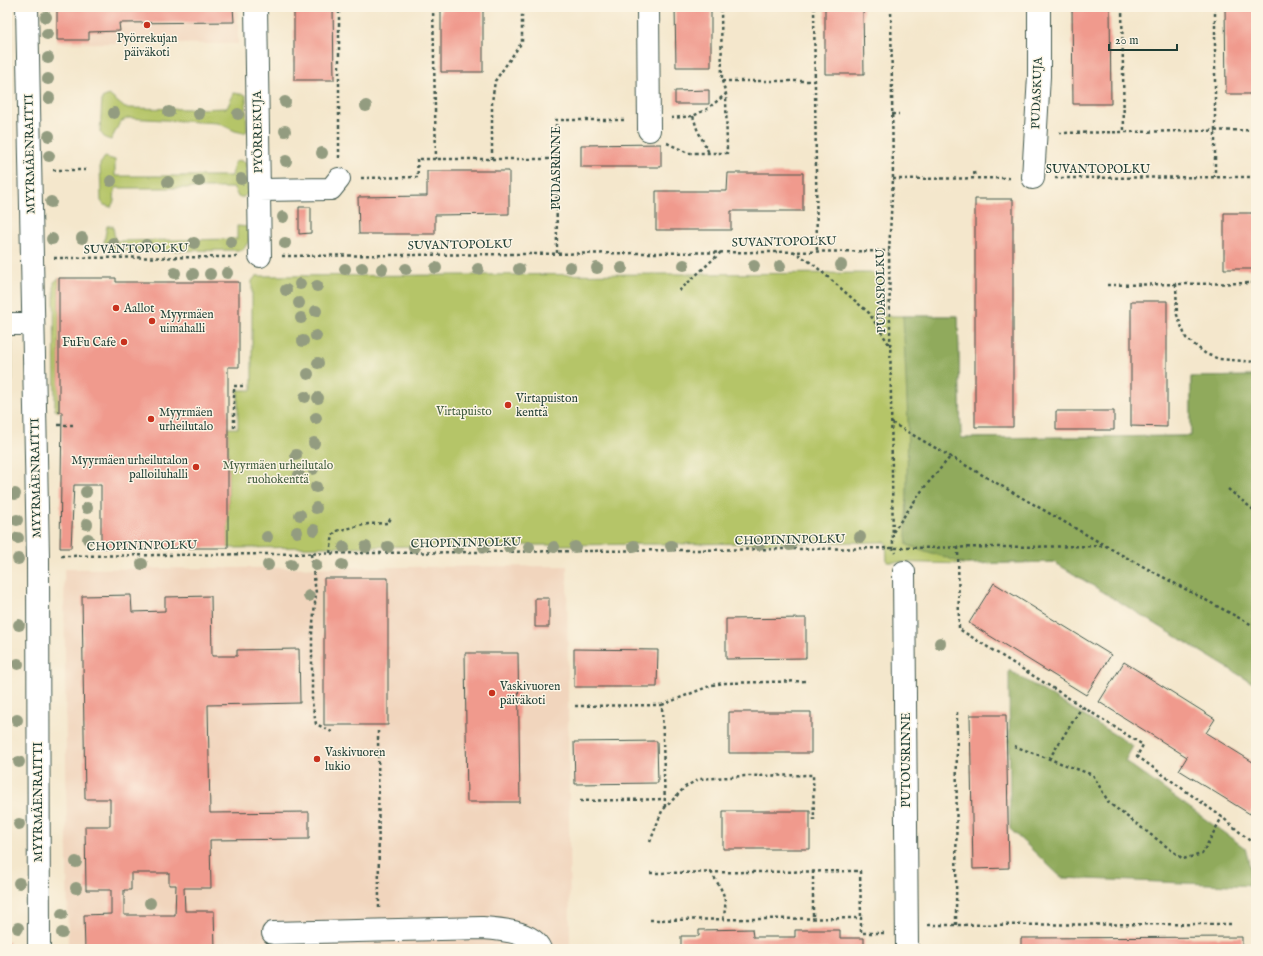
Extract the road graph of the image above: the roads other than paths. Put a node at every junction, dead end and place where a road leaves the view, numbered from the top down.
1 (27, 7) edge
2 (256, 7) edge
3 (648, 7) edge
4 (1039, 7) edge
5 (654, 123) road end
6 (1033, 178) road end
7 (339, 179) road end
8 (259, 190) junction
9 (260, 256) road end
10 (7, 324) edge
11 (33, 324) junction
12 (904, 572) road end
13 (273, 933) dead end
14 (39, 949) edge
15 (540, 949) edge
16 (907, 949) edge

1 - 11 street, MYYRMÄENRAITTI
2 - 8 street, PYÖRREKUJA
3 - 5 street
4 - 6 street, PUDASKUJA
7 - 8 street
8 - 9 street, PYÖRREKUJA
10 - 11 street
11 - 14 street, MYYRMÄENRAITTI
12 - 16 street, PUTOUSRINNE
13 - 15 street

